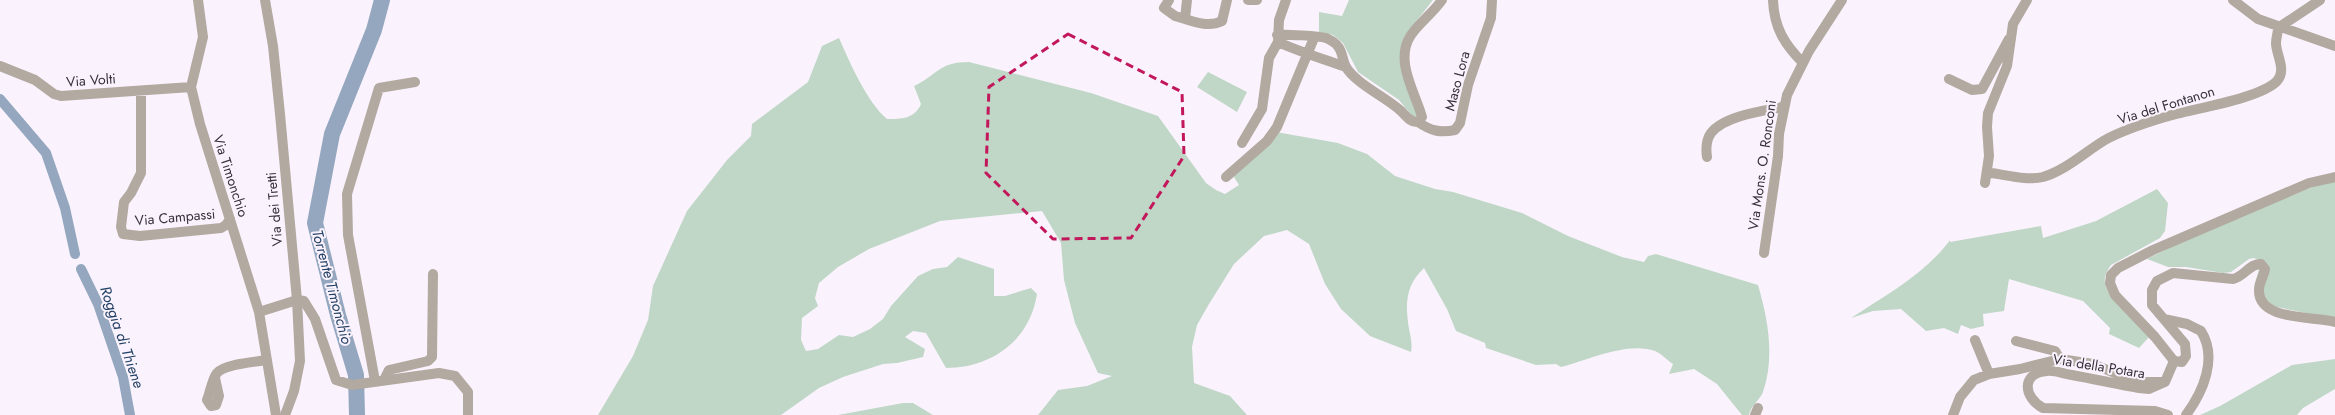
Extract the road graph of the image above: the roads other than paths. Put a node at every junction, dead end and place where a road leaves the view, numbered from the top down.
1 (198, 0) edge
2 (265, 0) edge
3 (1169, 0) edge
4 (1187, 0) edge
5 (1227, 0) edge
6 (1248, 0) edge
7 (1257, 0) edge
8 (1286, 0) edge
9 (1442, 0) edge
10 (1492, 0) edge
11 (1773, 0) edge
12 (1842, 0) edge
13 (2026, 0) edge
14 (2234, 0) edge
15 (2320, 0) edge
16 (1185, 19) junction
17 (2278, 28) junction
18 (2012, 31) junction
19 (1314, 38) junction
20 (1278, 39) junction
21 (2335, 46) edge
22 (1307, 55) junction
23 (1803, 63) junction
24 (0, 66) edge
25 (1346, 67) junction
26 (1949, 80) dead end
27 (415, 82) dead end
28 (191, 87) junction
29 (141, 91) junction
30 (1783, 107) junction
31 (1418, 122) junction
32 (1242, 143) dead end
33 (1707, 158) dead end
34 (1991, 173) dead end
35 (1226, 177) dead end
36 (2335, 177) edge
37 (1986, 183) dead end
38 (230, 219) junction
39 (1764, 253) dead end
40 (433, 274) dead end
41 (297, 300) junction
42 (259, 312) junction
43 (2164, 319) junction
44 (2335, 322) edge
45 (1975, 340) dead end
46 (2016, 341) dead end
47 (2060, 359) junction
48 (267, 360) junction
49 (2174, 361) junction
50 (1989, 374) junction
51 (215, 378) dead end
52 (376, 381) junction
53 (2165, 382) junction
54 (276, 415) edge
55 (285, 415) edge
56 (468, 415) edge
57 (1953, 415) edge
58 (2168, 415) edge
59 (2186, 415) edge

1 - 28 street, Via Timonchio
2 - 41 street, Via dei Tretti
3 - 16 street
4 - 16 street
5 - 16 street
6 - 7 street
8 - 20 street
9 - 31 street
10 - 31 street, Maso Lora
11 - 23 street
12 - 23 street, Via Mons. O. Ronconi
13 - 18 street
14 - 17 street
15 - 17 street
17 - 21 street
17 - 34 street, Via del Fontanon
18 - 26 street
18 - 37 street
19 - 20 street
19 - 22 street
19 - 25 street
20 - 22 street
20 - 32 street
22 - 25 street
22 - 35 street
23 - 30 street, Via Mons. O. Ronconi
24 - 29 street, Via Volti
25 - 31 street, Maso Lora
27 - 52 street
28 - 29 street, Via Volti
28 - 38 street, Via Timonchio
29 - 38 street, Via Campassi
30 - 33 street
30 - 39 street, Via Mons. O. Ronconi
36 - 49 street
38 - 42 street, Via Timonchio
40 - 52 street
41 - 42 street
41 - 52 street
41 - 55 street, Via dei Tretti
42 - 48 street, Via Timonchio
43 - 44 street
43 - 49 street
43 - 59 street
45 - 50 street
46 - 47 street
47 - 50 street
47 - 53 street
48 - 51 street
48 - 54 street, Via Timonchio
49 - 53 street, Via della Potara
50 - 57 street
52 - 56 street
53 - 58 street, Via della Potara

